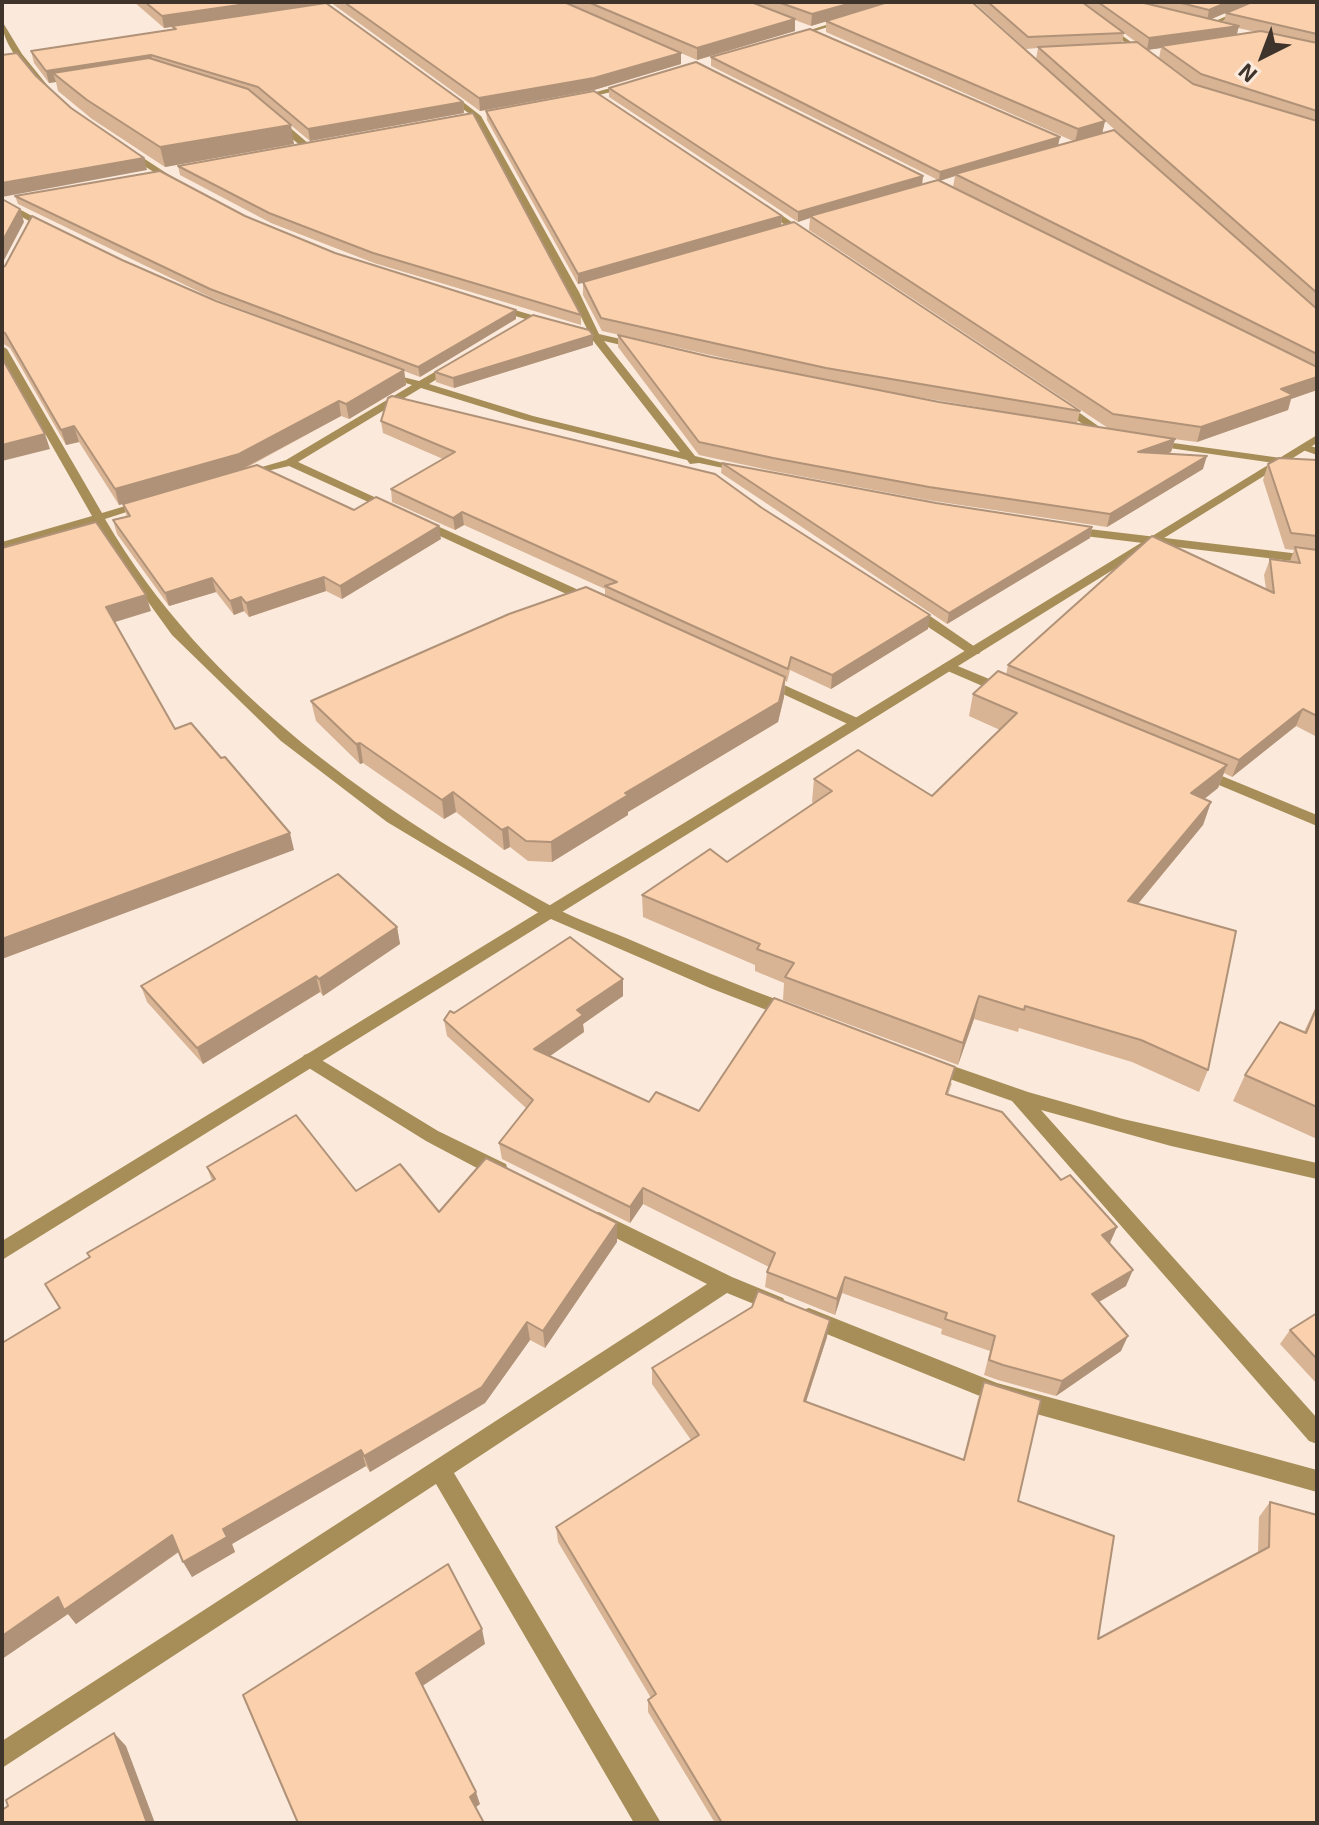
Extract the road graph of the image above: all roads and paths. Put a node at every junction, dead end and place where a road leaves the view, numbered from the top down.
1 (1072, 2) edge
2 (1264, 2) edge
3 (853, 19) edge
4 (1195, 22) edge
5 (2, 23) edge
6 (1209, 25) junction
7 (797, 26) edge
8 (1223, 29) edge
9 (810, 31) junction
10 (824, 38) edge
11 (782, 40) edge
12 (1122, 49) edge
13 (1137, 49) junction
14 (34, 53) edge
15 (1160, 53) edge
16 (19, 55) junction
17 (1145, 55) junction
18 (1157, 64) edge
19 (639, 82) edge
20 (62, 86) edge
21 (46, 88) junction
22 (440, 89) edge
23 (596, 95) junction
24 (58, 98) edge
25 (566, 100) edge
26 (610, 104) edge
27 (266, 112) edge
28 (492, 113) edge
29 (477, 116) junction
30 (461, 119) edge
31 (322, 143) edge
32 (120, 146) edge
33 (306, 146) junction
34 (292, 148) edge
35 (174, 170) edge
36 (159, 173) junction
37 (143, 176) edge
38 (185, 187) edge
39 (18, 199) edge
40 (756, 201) edge
41 (2, 202) edge
42 (33, 221) junction
43 (810, 224) edge
44 (796, 228) junction
45 (27, 232) edge
46 (781, 232) edge
47 (59, 234) edge
48 (822, 245) edge
49 (589, 288) edge
50 (574, 292) junction
51 (491, 306) edge
52 (531, 318) junction
53 (519, 326) edge
54 (557, 326) edge
55 (569, 329) edge
56 (595, 336) junction
57 (2, 349) edge
58 (656, 351) edge
59 (469, 356) edge
60 (376, 370) edge
61 (418, 385) junction
62 (1056, 402) edge
63 (1078, 431) edge
64 (1109, 437) junction
65 (1124, 439) edge
66 (1140, 441) edge
67 (1313, 446) edge
68 (691, 460) junction
69 (1281, 461) junction
70 (290, 462) junction
71 (752, 473) edge
72 (231, 479) edge
73 (717, 479) edge
74 (158, 500) edge
75 (100, 517) junction
76 (1054, 528) edge
77 (1149, 543) junction
78 (2, 546) edge
79 (1317, 560) edge
80 (896, 600) edge
81 (602, 605) edge
82 (974, 651) junction
83 (948, 666) junction
84 (758, 677) edge
85 (1019, 696) edge
86 (857, 723) junction
87 (1189, 768) edge
88 (1317, 821) edge
89 (550, 912) junction
90 (803, 1017) edge
91 (310, 1060) junction
92 (918, 1061) edge
93 (1020, 1099) junction
94 (1317, 1171) edge
95 (515, 1178) edge
96 (585, 1213) edge
97 (2, 1251) edge
98 (725, 1283) junction
99 (1317, 1434) edge
100 (441, 1471) junction
101 (1317, 1481) edge
102 (2, 1756) edge
103 (648, 1823) edge

1 - 13 street
2 - 6 street
3 - 9 street
4 - 6 street
5 - 16 street
6 - 8 street
7 - 9 street
9 - 10 street
9 - 11 street
12 - 13 street
13 - 17 street
14 - 16 street
15 - 17 street
16 - 21 street
17 - 18 street
19 - 23 street
20 - 21 street
21 - 24 street
22 - 29 street
23 - 25 street
23 - 26 street
27 - 33 street
28 - 29 street
29 - 30 street
29 - 50 street
31 - 33 street
32 - 36 street
33 - 34 street
35 - 36 street
36 - 37 street
36 - 38 street
39 - 41 street
40 - 44 street
41 - 42 street
42 - 45 street
42 - 47 street
43 - 44 street
44 - 46 street
44 - 48 street
49 - 50 street
50 - 56 street
51 - 52 street
52 - 53 street
52 - 54 street
55 - 56 street
56 - 58 street
56 - 68 street
57 - 75 street
59 - 61 street
60 - 61 street
61 - 68 street
61 - 70 street
62 - 64 street
63 - 64 street
64 - 65 street
66 - 69 street
67 - 69 street
68 - 71 street
68 - 73 street
69 - 77 street
70 - 72 street
70 - 81 street
74 - 75 street
75 - 78 street
75 - 89 street
76 - 77 street
77 - 79 street
77 - 82 street
80 - 82 street
82 - 83 street
83 - 85 street
83 - 86 street
84 - 86 street
86 - 89 street
87 - 88 street
89 - 90 street
89 - 91 street
91 - 95 street
91 - 97 street
92 - 93 street
93 - 94 street
93 - 99 street
96 - 98 street
98 - 100 street
98 - 101 street
100 - 102 street
100 - 103 street

